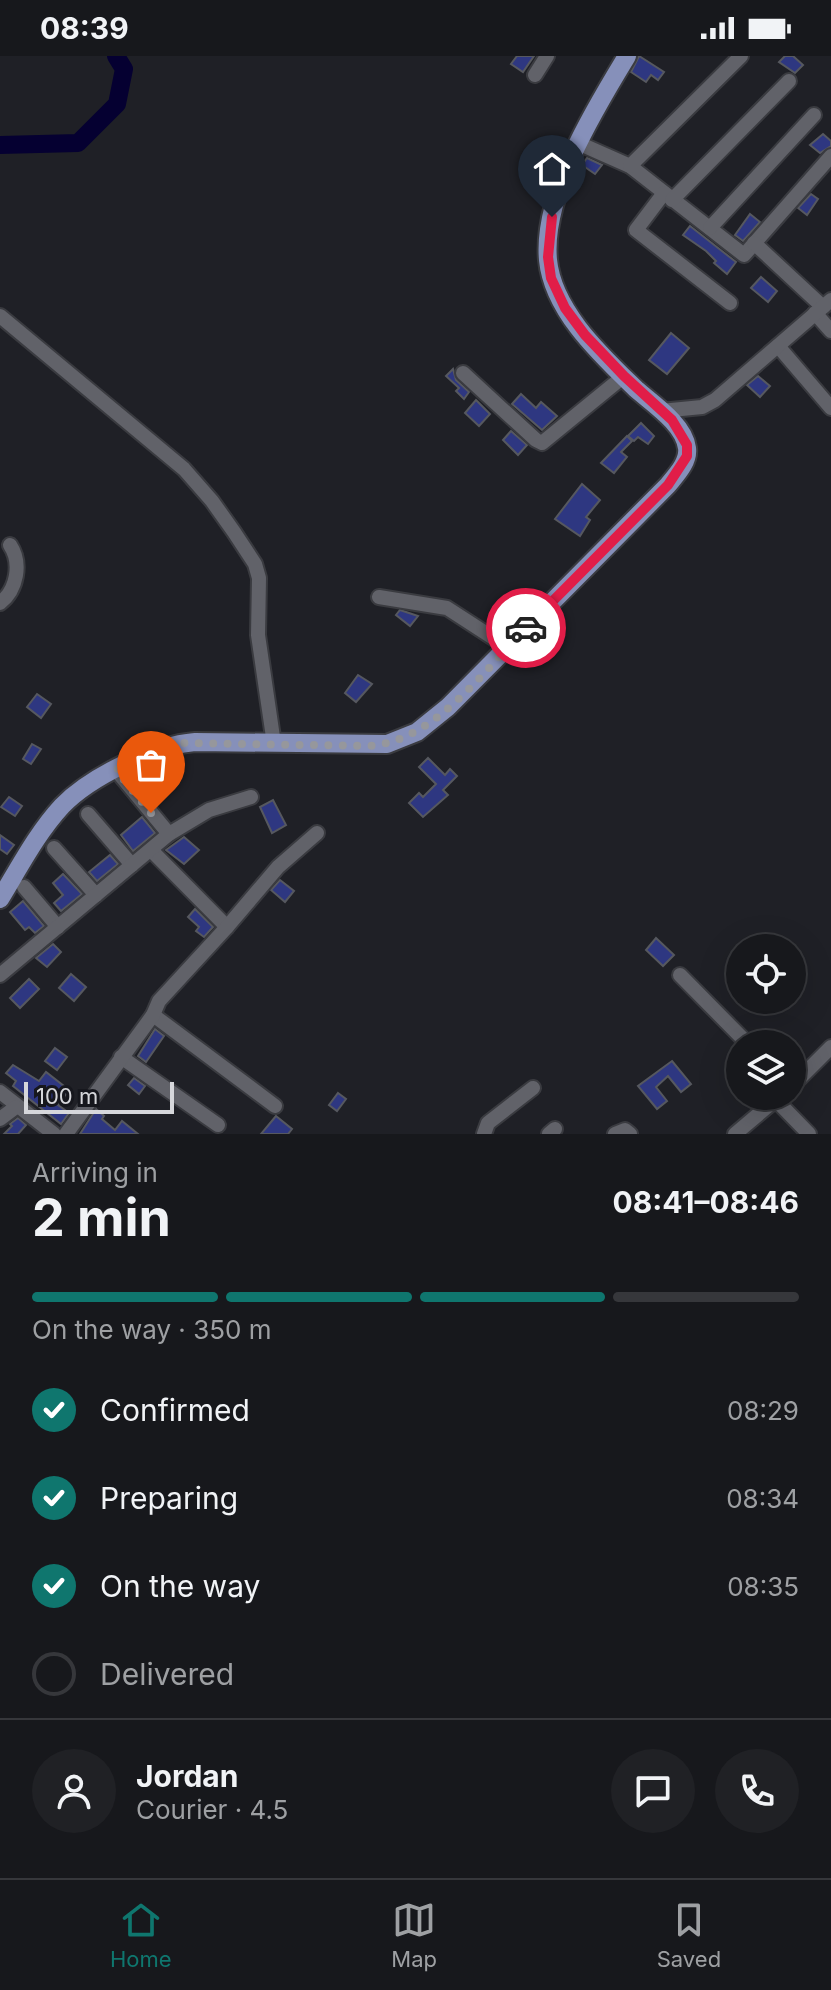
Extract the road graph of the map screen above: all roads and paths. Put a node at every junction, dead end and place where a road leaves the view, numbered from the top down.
1 (547, 56) edge
2 (627, 56) edge
3 (741, 56) edge
4 (535, 75) dead end
5 (789, 81) dead end
6 (814, 115) dead end
7 (578, 143) junction
8 (831, 156) edge
9 (630, 166) junction
10 (668, 196) junction
11 (710, 228) junction
12 (754, 243) junction
13 (730, 303) dead end
14 (823, 307) edge
15 (0, 316) edge
16 (831, 331) edge
17 (778, 346) junction
18 (463, 373) dead end
19 (624, 376) junction
20 (831, 408) edge
21 (661, 411) junction
22 (10, 545) dead end
23 (379, 597) dead end
24 (0, 603) edge
25 (507, 647) junction
26 (274, 744) junction
27 (116, 770) junction
28 (251, 797) dead end
29 (88, 814) dead end
30 (317, 833) dead end
31 (169, 834) junction
32 (54, 848) dead end
33 (151, 850) junction
34 (132, 865) junction
35 (24, 887) dead end
36 (96, 895) junction
37 (0, 899) edge
38 (58, 927) junction
39 (227, 927) junction
40 (0, 975) edge
41 (680, 975) dead end
42 (153, 1015) junction
43 (734, 1030) edge
44 (831, 1047) edge
45 (121, 1057) junction
46 (806, 1072) edge
47 (533, 1088) dead end
48 (0, 1092) edge
49 (275, 1106) dead end
50 (16, 1107) junction
51 (764, 1110) edge
52 (788, 1110) edge
53 (0, 1119) edge
54 (218, 1125) dead end
55 (54, 1134) edge
56 (66, 1134) edge
57 (484, 1134) edge
58 (615, 1134) edge
59 (630, 1134) edge
60 (735, 1134) edge
61 (809, 1134) edge

1 - 4 street
2 - 7 main road
3 - 9 street
5 - 10 street
6 - 11 street
7 - 9 street
7 - 19 main road
8 - 12 street
9 - 10 street
10 - 11 street
10 - 13 street
11 - 12 street
12 - 14 street
14 - 16 street
14 - 17 street
15 - 26 street
17 - 20 street
17 - 21 street
18 - 19 street
19 - 21 main road
21 - 25 main road
22 - 24 street
23 - 25 street
25 - 26 main road
26 - 27 main road
27 - 31 street
27 - 37 main road
28 - 31 street
29 - 34 street
30 - 39 street
31 - 33 street
32 - 36 street
33 - 34 street
33 - 39 street
34 - 36 street
35 - 38 street
36 - 38 street
38 - 40 street
39 - 42 street
41 - 43 street
42 - 45 street
42 - 49 street
44 - 46 street
45 - 54 street
45 - 56 street
47 - 57 street
48 - 50 street
50 - 53 street
50 - 55 street
51 - 60 street
52 - 61 street
58 - 59 street

